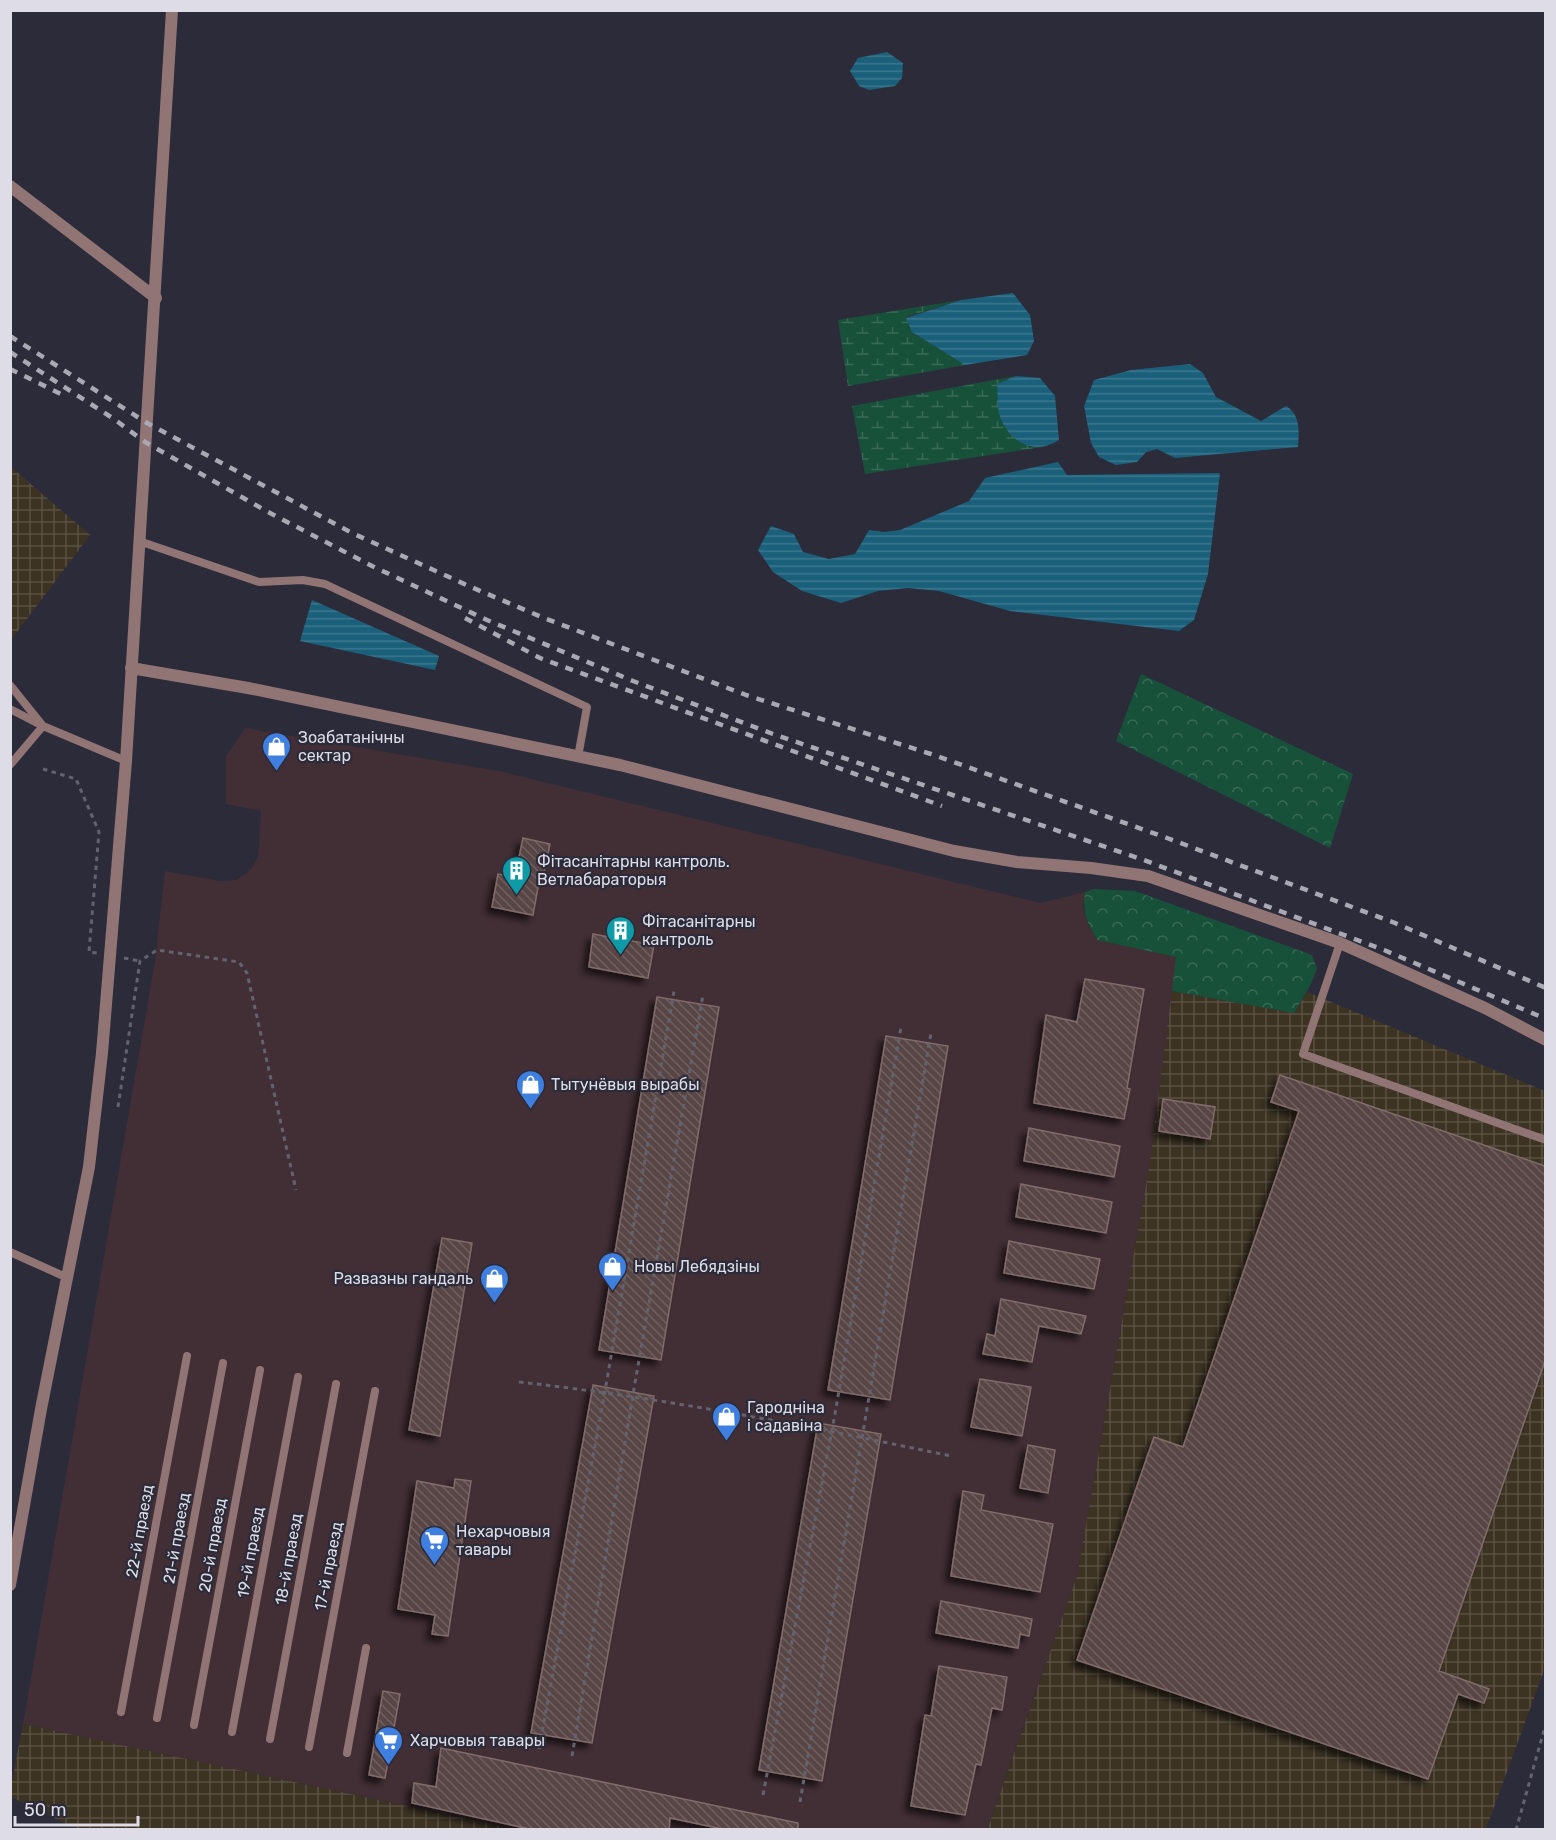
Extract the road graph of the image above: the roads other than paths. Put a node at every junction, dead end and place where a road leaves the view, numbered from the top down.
1 (172, 10) edge
2 (10, 186) edge
3 (156, 298) junction
4 (139, 541) junction
5 (131, 668) junction
6 (10, 685) edge
7 (10, 709) edge
8 (10, 716) edge
9 (40, 724) junction
10 (578, 757) junction
11 (126, 761) junction
12 (10, 765) edge
13 (1340, 943) junction
14 (1545, 1040) edge
15 (1545, 1140) edge
16 (10, 1252) edge
17 (68, 1278) junction
18 (187, 1356) dead end
19 (223, 1363) dead end
20 (260, 1370) dead end
21 (298, 1377) dead end
22 (336, 1384) dead end
23 (375, 1391) dead end
24 (10, 1585) edge
25 (366, 1648) dead end
26 (121, 1712) dead end
27 (157, 1719) dead end
28 (194, 1725) dead end
29 (232, 1732) dead end
30 (270, 1739) dead end
31 (309, 1746) dead end
32 (346, 1753) dead end

1 - 3 street
2 - 3 street
3 - 4 street
4 - 5 street
4 - 10 lane
5 - 10 street
5 - 11 street
6 - 9 lane
7 - 9 lane
8 - 9 lane
9 - 11 lane
9 - 12 lane
10 - 13 street
11 - 17 street
13 - 14 street
13 - 15 lane
16 - 17 lane
17 - 24 street
18 - 26 lane, 22-й праезд
19 - 27 lane, 21-й праезд
20 - 28 lane, 20-й праезд
21 - 29 lane, 19-й праезд
22 - 30 lane, 18-й праезд
23 - 31 lane, 17-й праезд
25 - 32 lane

